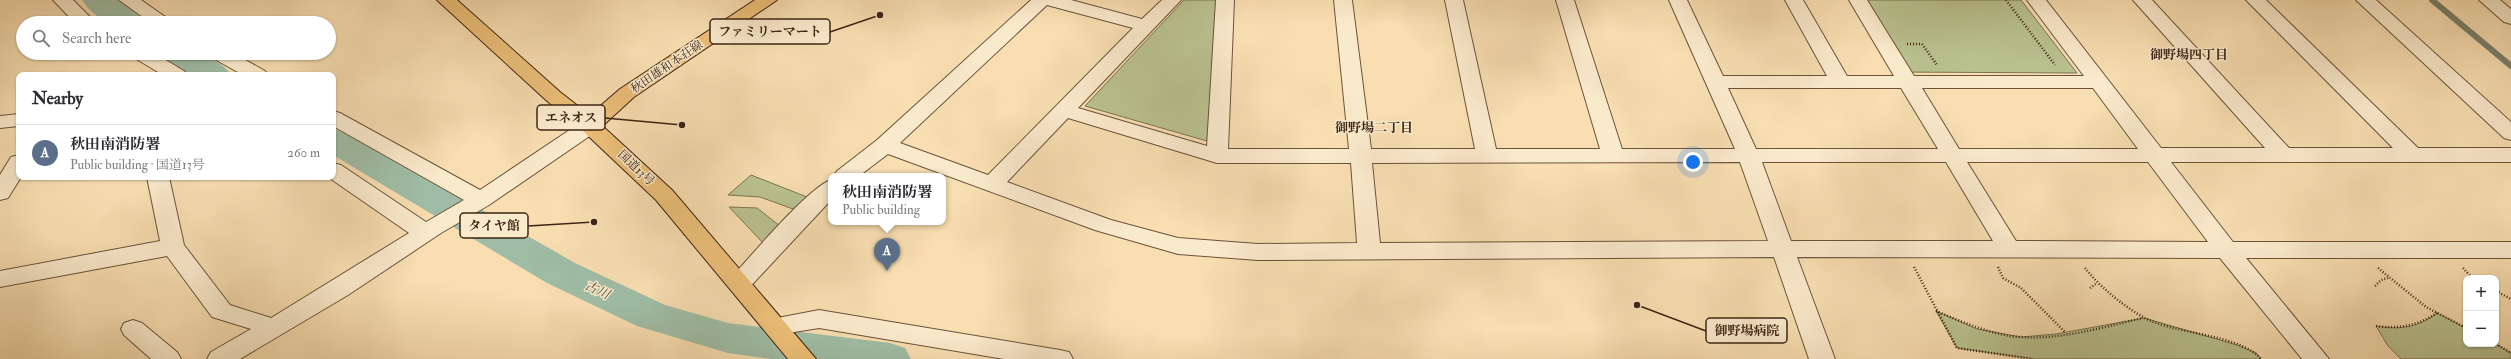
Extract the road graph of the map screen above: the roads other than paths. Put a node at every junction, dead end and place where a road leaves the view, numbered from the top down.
1 (62, 0) edge
2 (128, 0) edge
3 (446, 0) edge
4 (768, 0) edge
5 (1042, 0) edge
6 (1050, 0) edge
7 (1172, 0) edge
8 (1226, 0) edge
9 (1343, 0) edge
10 (1454, 0) edge
11 (1565, 0) edge
12 (1678, 0) edge
13 (1794, 0) edge
14 (1858, 0) edge
15 (2036, 0) edge
16 (2142, 0) edge
17 (2255, 0) edge
18 (2365, 0) edge
19 (2488, 0) edge
20 (79, 16) edge
21 (153, 16) edge
22 (2511, 18) edge
23 (1146, 26) junction
24 (152, 60) edge
25 (231, 60) edge
26 (172, 72) edge
27 (253, 72) edge
28 (1716, 82) junction
29 (1840, 82) junction
30 (1907, 82) junction
31 (2100, 82) junction
32 (1065, 111) junction
33 (336, 119) edge
34 (16, 120) edge
35 (0, 122) edge
36 (590, 126) junction
37 (2511, 133) edge
38 (885, 145) junction
39 (1951, 155) junction
40 (2156, 155) junction
41 (2283, 155) junction
42 (2412, 155) junction
43 (2511, 155) edge
44 (1217, 156) junction
45 (1613, 156) junction
46 (1749, 156) junction
47 (1361, 157) junction
48 (1487, 157) junction
49 (16, 167) edge
50 (336, 172) edge
51 (849, 173) edge
52 (158, 180) edge
53 (992, 184) junction
54 (828, 190) edge
55 (0, 192) edge
56 (477, 202) junction
57 (430, 230) junction
58 (173, 247) junction
59 (1784, 249) junction
60 (1999, 250) junction
61 (2227, 250) junction
62 (2511, 250) edge
63 (1369, 252) junction
64 (0, 279) edge
65 (739, 284) junction
66 (272, 327) junction
67 (778, 328) junction
68 (133, 329) dead end
69 (168, 359) edge
70 (220, 359) edge
71 (803, 359) edge
72 (1060, 359) edge
73 (1822, 359) edge
74 (2316, 359) edge

1 - 20 street
2 - 21 street
3 - 36 main road, 国道13号
4 - 36 main road, 秋田雄和本荘線
5 - 38 street
6 - 23 street
7 - 23 street
8 - 44 street
9 - 47 street
10 - 48 street
11 - 45 street
12 - 28 street
13 - 29 street
14 - 30 street
15 - 31 street
16 - 41 street
17 - 42 street
18 - 37 street
19 - 22 street
23 - 32 street
24 - 26 street
25 - 27 street
28 - 29 street
28 - 46 street
29 - 30 street
30 - 31 street
30 - 39 street
31 - 40 street
32 - 44 street
32 - 53 street
33 - 56 street
34 - 35 street
36 - 56 street
36 - 65 main road, 国道13号
38 - 51 street
38 - 53 street
39 - 40 street
39 - 46 street
39 - 60 street
40 - 41 street
40 - 61 street
41 - 42 street
42 - 43 street
44 - 47 street
45 - 46 street
45 - 48 street
46 - 59 street
47 - 48 street
47 - 63 street
49 - 55 street
50 - 57 street
52 - 58 street
53 - 63 street
54 - 65 street
56 - 57 street
57 - 66 street
58 - 64 street
58 - 66 street
59 - 60 street
59 - 63 street
59 - 73 street
60 - 61 street
61 - 62 street
61 - 74 street
65 - 67 main road, 国道13号
66 - 70 street
67 - 71 main road, 国道13号
67 - 72 street
68 - 69 street

